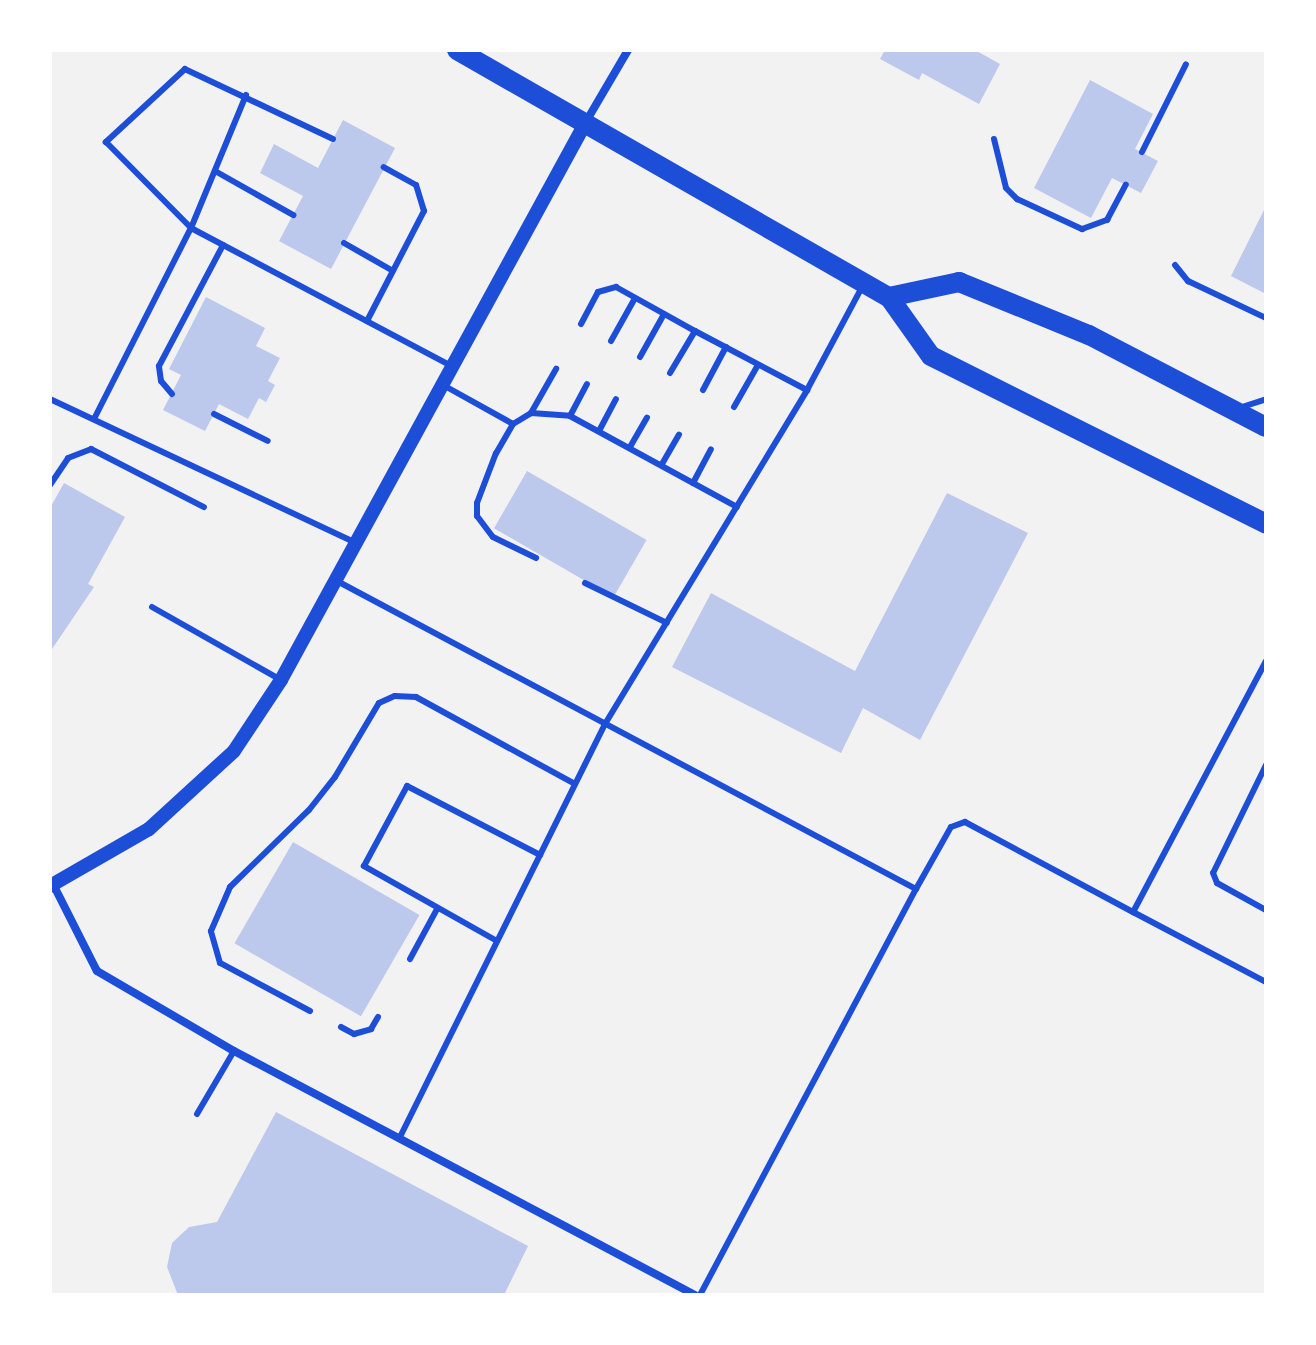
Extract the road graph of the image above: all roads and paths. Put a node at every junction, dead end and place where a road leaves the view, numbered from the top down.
1 (457, 50) edge
2 (628, 50) edge
3 (1186, 64) dead end
4 (246, 95) junction
5 (587, 120) junction
6 (333, 139) dead end
7 (994, 139) dead end
8 (1142, 152) dead end
9 (384, 167) dead end
10 (215, 171) junction
11 (1126, 185) dead end
12 (293, 215) dead end
13 (191, 228) junction
14 (344, 243) dead end
15 (223, 245) junction
16 (1175, 265) dead end
17 (393, 271) junction
18 (864, 284) junction
19 (889, 297) junction
20 (635, 298) junction
21 (664, 314) junction
22 (1266, 318) edge
23 (367, 321) junction
24 (581, 324) dead end
25 (695, 331) junction
26 (611, 341) dead end
27 (726, 347) junction
28 (640, 357) dead end
29 (758, 365) junction
30 (452, 366) junction
31 (556, 369) dead end
32 (670, 373) dead end
33 (442, 384) junction
34 (587, 384) dead end
35 (703, 390) dead end
36 (807, 390) junction
37 (172, 394) dead end
38 (50, 399) edge
39 (616, 399) dead end
40 (1266, 399) edge
41 (734, 407) dead end
42 (1233, 410) junction
43 (531, 413) junction
44 (214, 414) dead end
45 (570, 416) junction
46 (647, 417) dead end
47 (94, 419) junction
48 (513, 424) junction
49 (1266, 427) edge
50 (599, 431) junction
51 (679, 434) dead end
52 (268, 441) dead end
53 (630, 447) junction
54 (711, 449) dead end
55 (662, 464) junction
56 (693, 483) junction
57 (50, 485) edge
58 (204, 507) dead end
59 (737, 507) junction
60 (1266, 524) edge
61 (354, 542) junction
62 (536, 558) dead end
63 (334, 579) junction
64 (585, 583) dead end
65 (152, 607) dead end
66 (667, 623) junction
67 (1266, 661) edge
68 (281, 680) junction
69 (605, 724) junction
70 (1266, 765) edge
71 (573, 783) junction
72 (540, 855) junction
73 (52, 885) edge
74 (916, 889) junction
75 (437, 909) junction
76 (1266, 910) edge
77 (1133, 912) junction
78 (497, 941) junction
79 (410, 959) dead end
80 (1266, 982) edge
81 (310, 1011) dead end
82 (378, 1017) dead end
83 (341, 1027) dead end
84 (234, 1051) junction
85 (197, 1114) dead end
86 (399, 1139) junction
87 (697, 1295) edge

1 - 5 main road
2 - 5 street
3 - 8 lane
4 - 6 lane
4 - 10 lane
4 - 13 lane
5 - 18 main road
5 - 30 street
7 - 11 lane
9 - 17 lane
10 - 12 lane
10 - 13 lane
13 - 15 lane
13 - 47 lane
14 - 17 lane
15 - 23 lane
15 - 37 lane
16 - 22 lane
17 - 23 lane
18 - 19 main road
18 - 36 lane
19 - 42 main road
19 - 60 main road
20 - 21 lane
20 - 24 lane
20 - 26 lane
21 - 25 lane
21 - 28 lane
23 - 30 lane
25 - 27 lane
25 - 32 lane
27 - 29 lane
27 - 35 lane
29 - 36 lane
29 - 41 lane
30 - 33 street
31 - 43 lane
33 - 48 lane
33 - 61 street
34 - 45 lane
36 - 59 lane
38 - 47 lane
39 - 50 lane
40 - 42 lane
42 - 49 main road
43 - 45 lane
43 - 48 lane
44 - 52 lane
45 - 50 lane
46 - 53 lane
47 - 61 lane
48 - 62 lane
50 - 53 lane
51 - 55 lane
53 - 55 lane
54 - 56 lane
55 - 56 lane
56 - 59 lane
57 - 58 lane
59 - 66 lane
61 - 63 street
63 - 68 street
63 - 69 lane
64 - 66 lane
65 - 68 lane
66 - 69 lane
67 - 77 lane
68 - 73 street
69 - 71 lane
69 - 74 lane
70 - 76 lane
71 - 72 lane
71 - 81 lane
72 - 75 lane
72 - 78 lane
73 - 84 street
74 - 77 lane
74 - 87 lane
75 - 78 lane
75 - 79 lane
77 - 80 lane
78 - 86 lane
82 - 83 lane
84 - 85 lane
84 - 86 street
86 - 87 street

